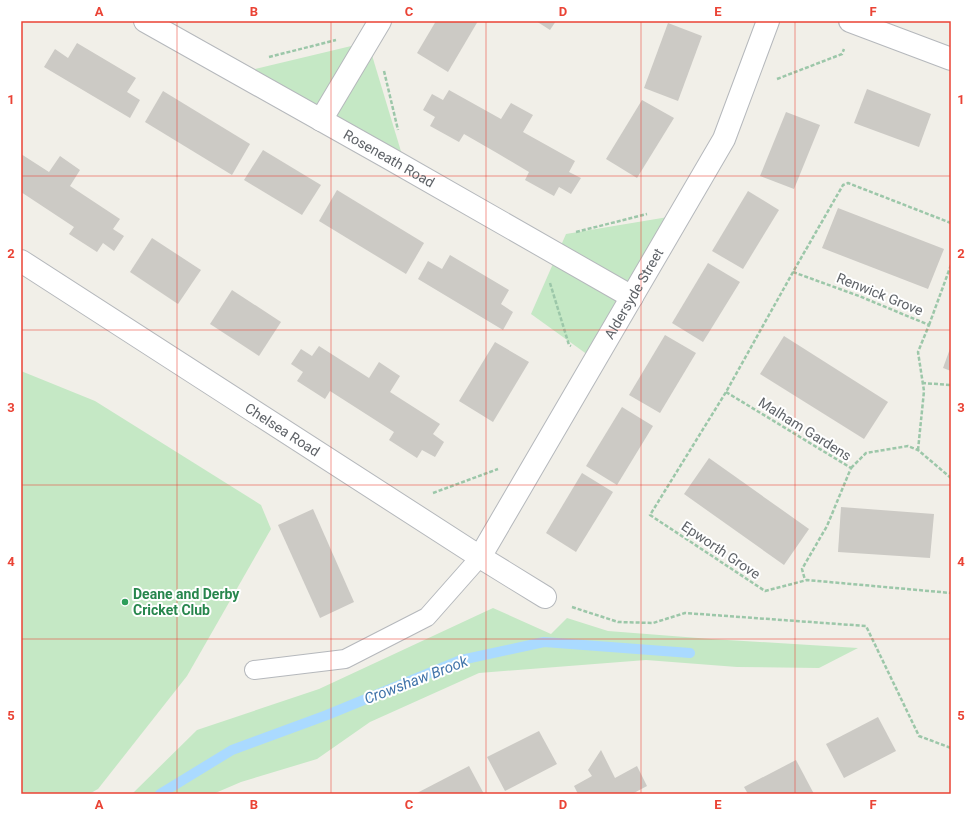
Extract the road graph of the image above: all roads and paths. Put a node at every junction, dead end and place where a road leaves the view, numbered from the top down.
1 (145, 21) edge
2 (380, 21) edge
3 (768, 21) edge
4 (852, 22) edge
5 (366, 44) junction
6 (951, 59) edge
7 (750, 70) junction
8 (247, 78) junction
9 (321, 120) junction
10 (387, 157) junction
11 (951, 223) edge
12 (674, 225) junction
13 (556, 253) junction
14 (21, 261) edge
15 (951, 265) edge
16 (793, 272) junction
17 (632, 297) junction
18 (929, 325) junction
19 (595, 360) junction
20 (922, 383) junction
21 (951, 385) edge
22 (726, 392) junction
23 (918, 450) junction
24 (851, 468) junction
25 (951, 478) edge
26 (524, 481) junction
27 (415, 515) junction
28 (480, 557) junction
29 (805, 580) junction
30 (951, 593) edge
31 (544, 597) joint
32 (254, 670) dead end
33 (951, 748) edge

1 - 8 street, Roseneath Road
2 - 5 street
3 - 7 street, Aldersyde Street
4 - 6 street
4 - 7 path
5 - 8 path
5 - 9 street
5 - 10 path
7 - 12 street, Aldersyde Street
8 - 9 street, Roseneath Road
9 - 10 street, Roseneath Road
10 - 13 street, Roseneath Road
11 - 16 path
12 - 13 path
12 - 17 street, Aldersyde Street
13 - 17 street, Roseneath Road
13 - 19 path
14 - 27 street, Chelsea Road
15 - 18 path
16 - 18 path, Renwick Grove
16 - 22 path
17 - 19 street, Aldersyde Street
18 - 20 path, Renwick Grove
19 - 26 street, Aldersyde Street
20 - 21 path
20 - 23 path, Renwick Grove
22 - 24 path, Malham Gardens
22 - 29 path, Epworth Grove
23 - 24 path
23 - 25 path
24 - 29 path, Malham Gardens
26 - 27 path
26 - 28 street, Aldersyde Street
27 - 28 street, Chelsea Road
28 - 31 street, Chelsea Road
28 - 32 lane
29 - 30 path, Epworth Grove
31 - 33 path

